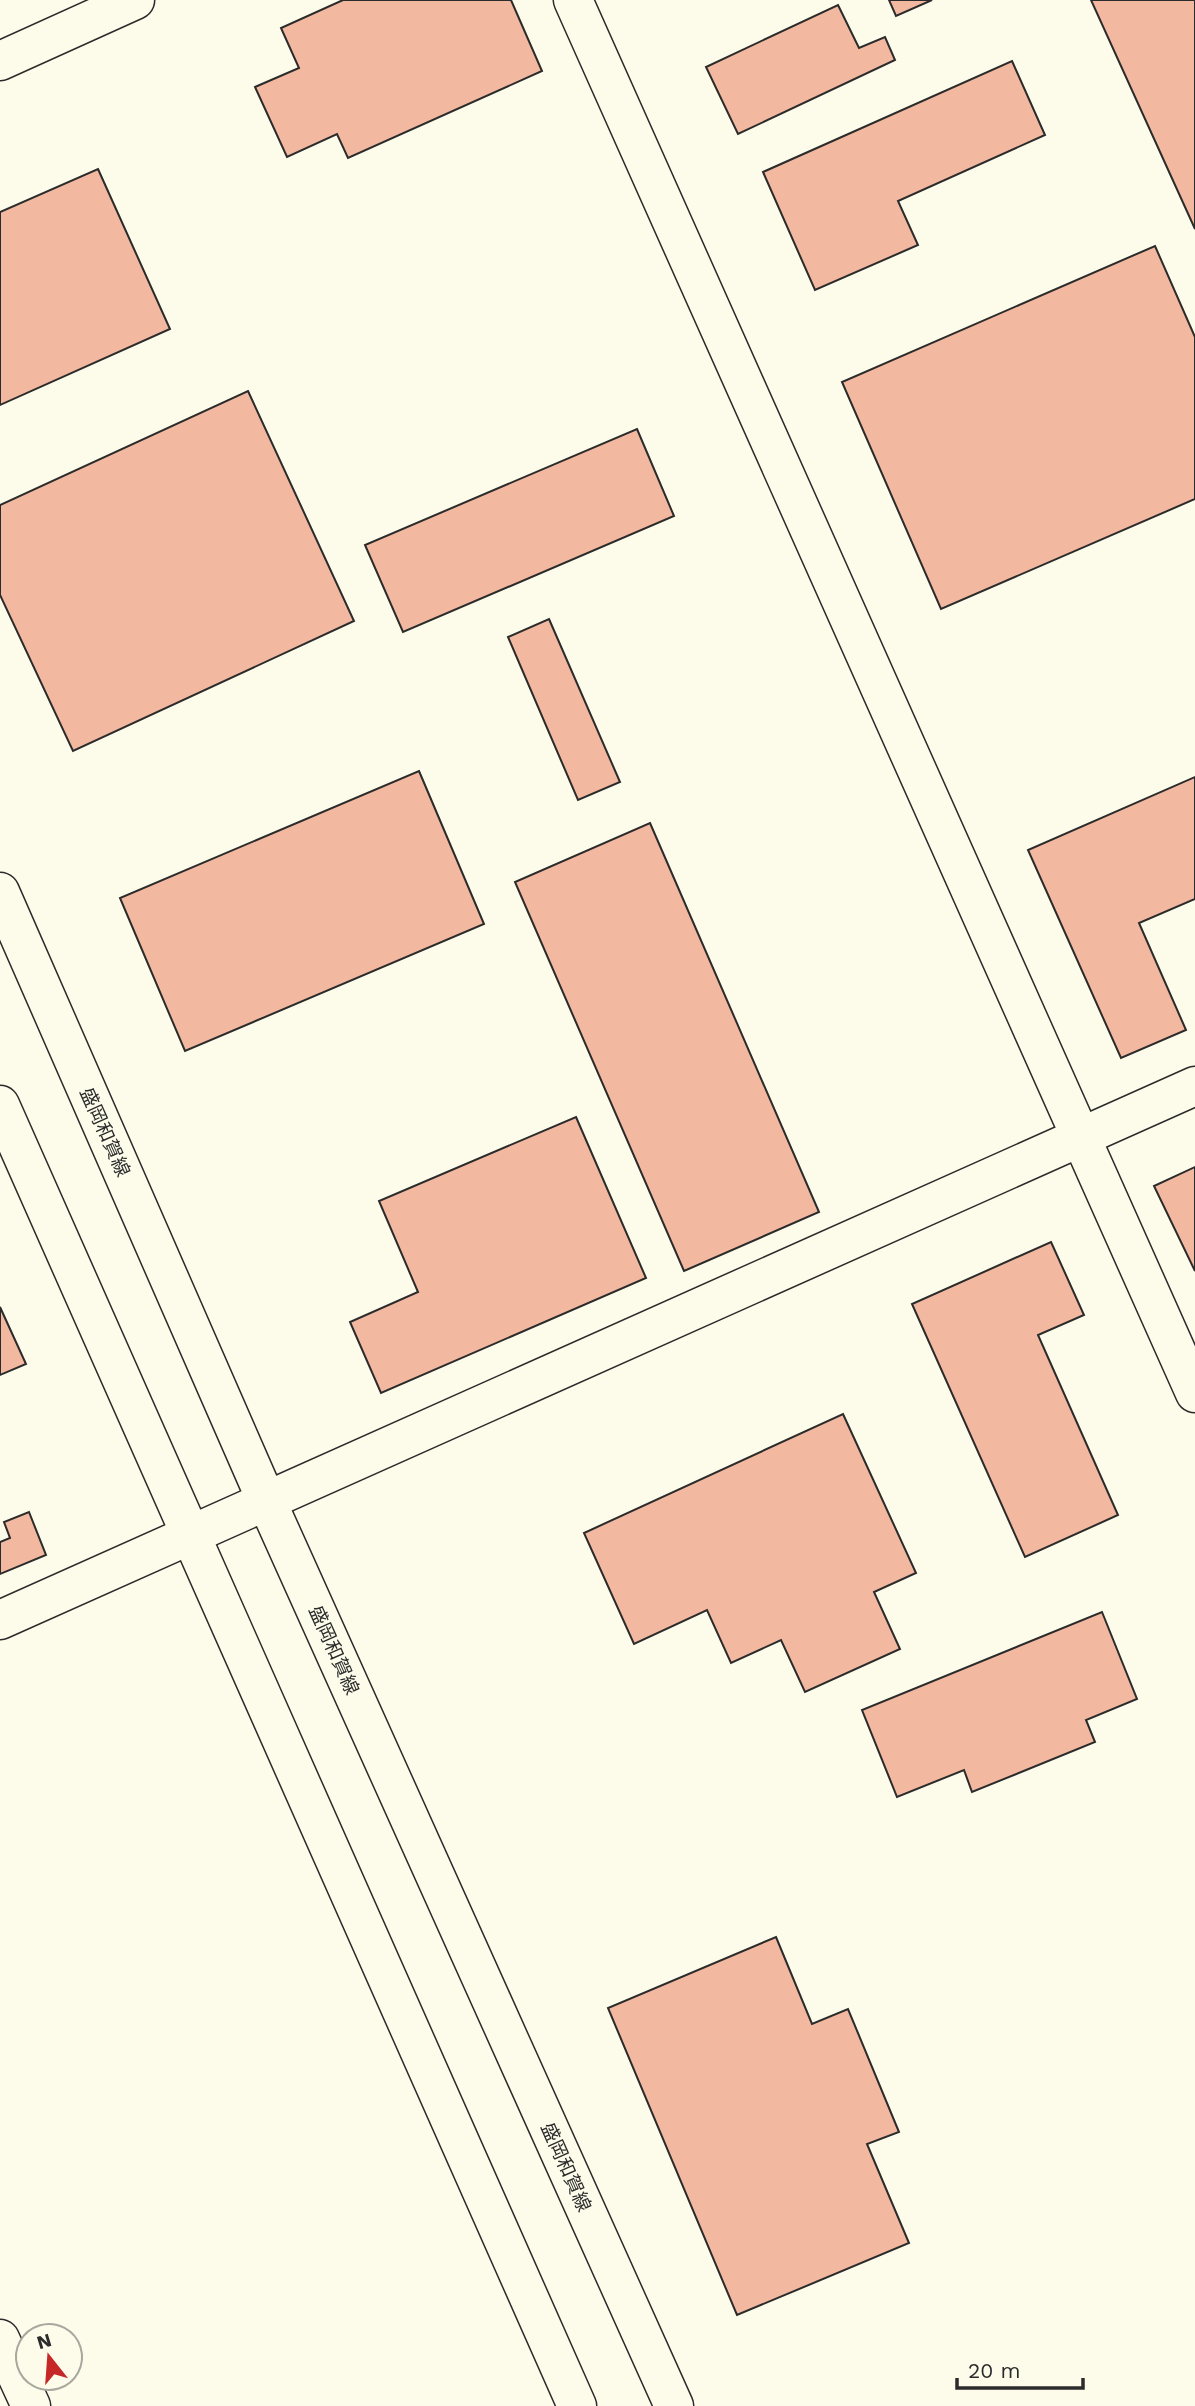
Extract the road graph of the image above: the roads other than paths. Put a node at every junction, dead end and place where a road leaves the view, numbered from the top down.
1 (135, 0) edge
2 (573, 0) edge
3 (0, 61) edge
4 (0, 892) edge
5 (1195, 1086) edge
6 (0, 1105) edge
7 (1079, 1137) junction
8 (1195, 1393) edge
9 (267, 1502) junction
10 (192, 1535) junction
11 (0, 1620) edge
12 (0, 2339) edge
13 (31, 2406) edge
14 (576, 2406) edge
15 (674, 2406) edge

1 - 3 street
2 - 7 street
4 - 9 street, 盛岡和賀線
5 - 7 street
6 - 10 street
7 - 8 street
7 - 9 street
9 - 10 street
9 - 15 street, 盛岡和賀線
10 - 11 street
10 - 14 street
12 - 13 street

